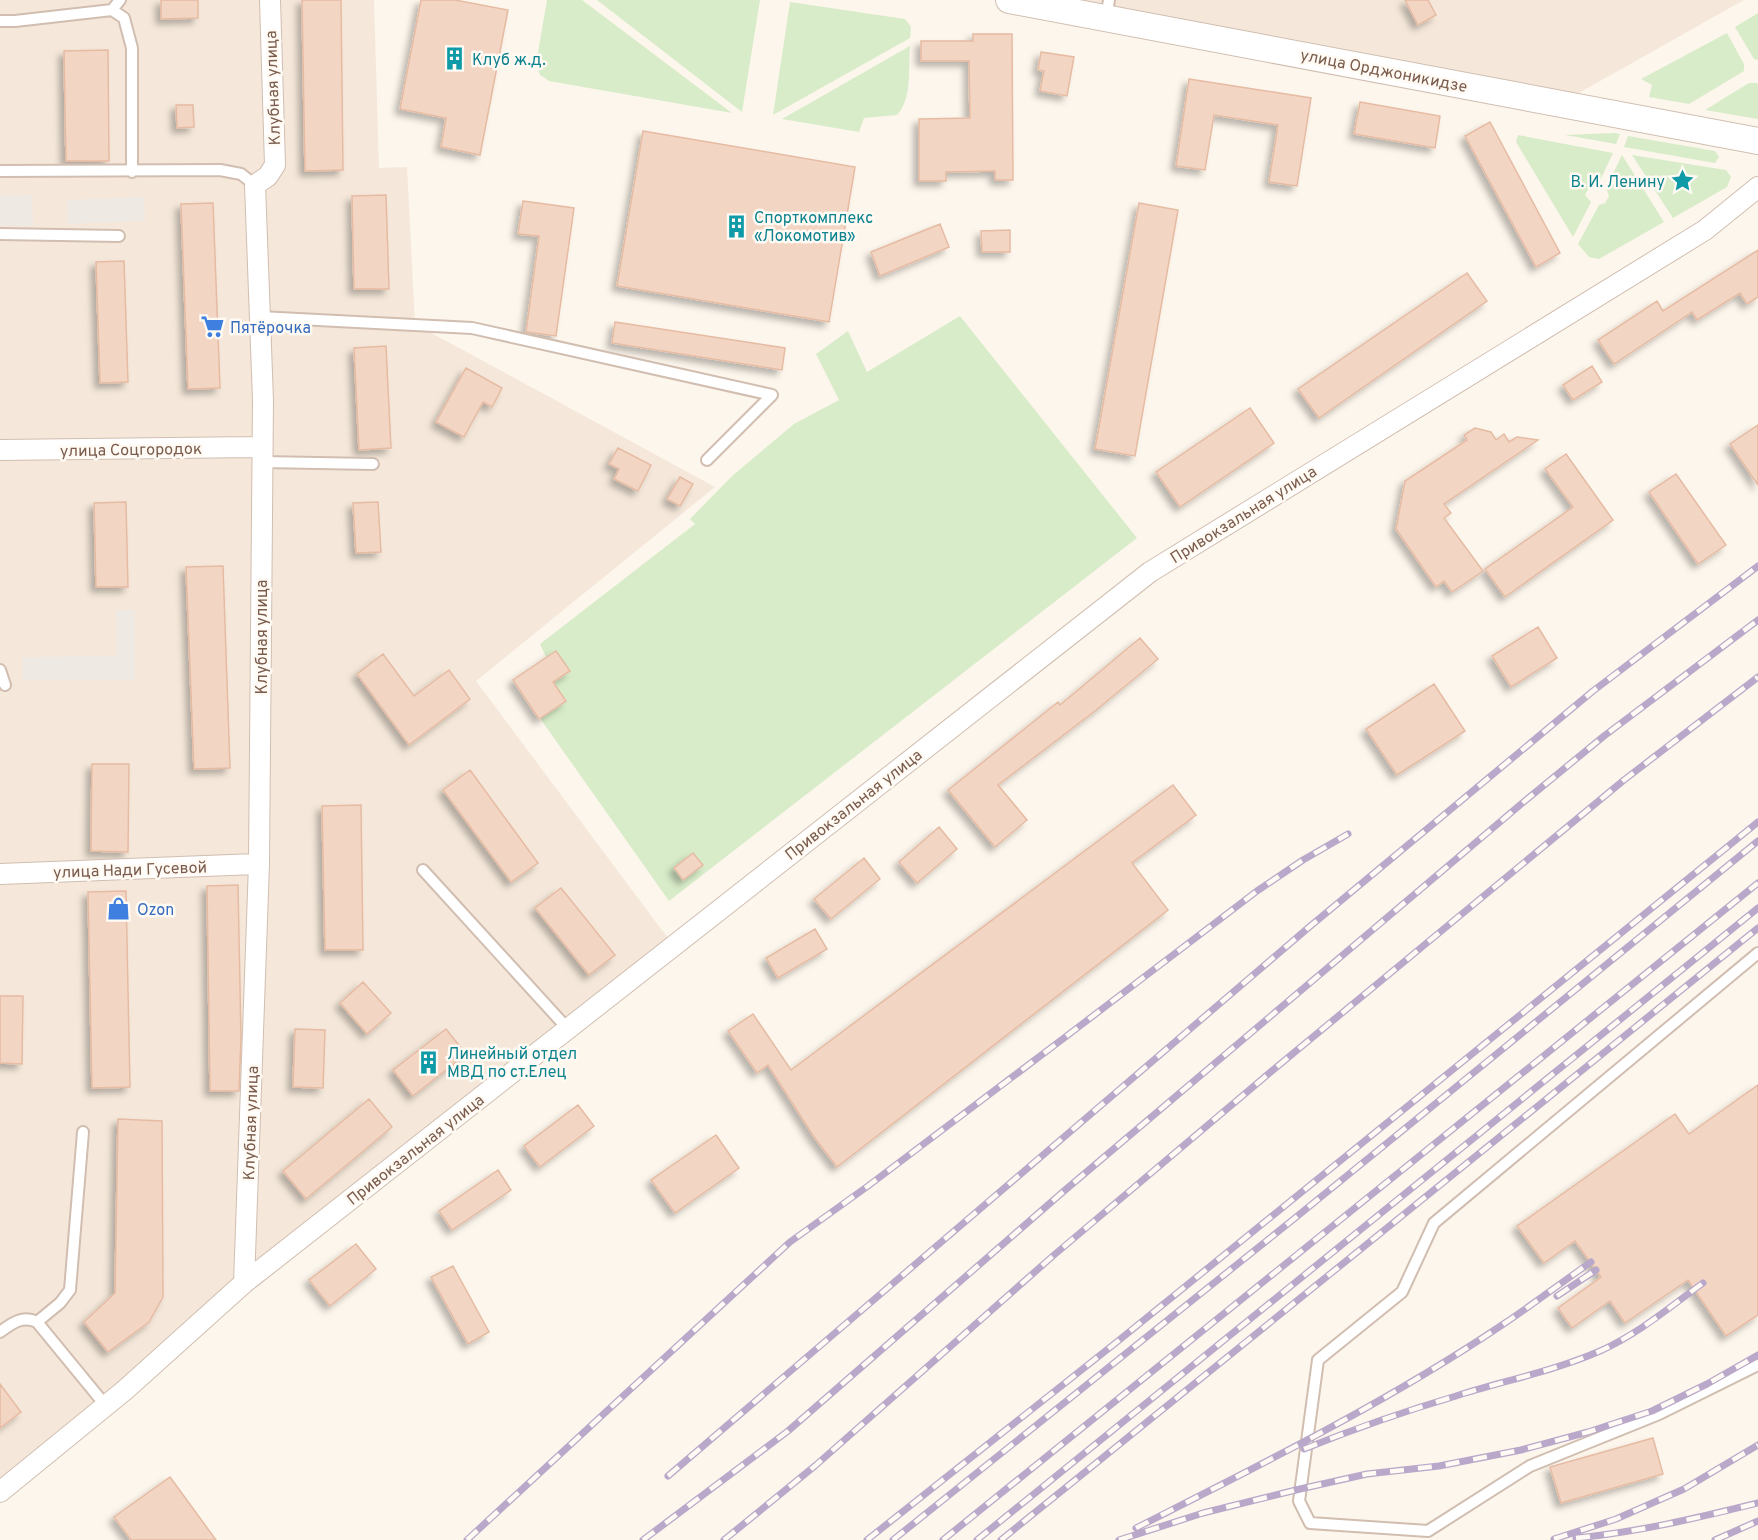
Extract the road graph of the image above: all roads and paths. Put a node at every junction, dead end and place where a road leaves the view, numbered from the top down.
1 (120, 0) edge
2 (270, 0) edge
3 (1009, 0) edge
4 (1107, 9) edge
5 (112, 10) junction
6 (0, 21) edge
7 (1758, 141) edge
8 (0, 171) edge
9 (132, 172) junction
10 (255, 184) junction
11 (1758, 187) edge
12 (0, 234) edge
13 (119, 236) dead end
14 (260, 317) junction
15 (0, 450) edge
16 (262, 455) junction
17 (707, 460) dead end
18 (373, 464) dead end
19 (0, 670) edge
20 (5, 685) dead end
21 (259, 864) junction
22 (423, 870) dead end
23 (0, 874) edge
24 (1758, 953) edge
25 (567, 1028) junction
26 (83, 1132) dead end
27 (244, 1283) junction
28 (37, 1323) junction
29 (0, 1332) edge
30 (1758, 1365) edge
31 (106, 1406) junction
32 (0, 1492) edge

1 - 5 lane
2 - 10 street, Клубная улица
3 - 4 street, улица Орджоникидзе
4 - 7 street, улица Орджоникидзе
5 - 6 lane
5 - 9 lane
8 - 9 lane
9 - 10 lane
10 - 14 street, Клубная улица
11 - 25 street, Привокзальная улица
12 - 13 lane
14 - 16 street, Клубная улица
14 - 17 lane
15 - 16 street, улица Соцгородок
16 - 18 lane
16 - 21 street, Клубная улица
19 - 20 lane
21 - 23 street, улица Нади Гусевой
21 - 27 street, Клубная улица
22 - 25 lane
24 - 30 lane
25 - 27 street, Привокзальная улица
26 - 28 lane
27 - 31 street, Привокзальная улица
28 - 29 lane
28 - 31 lane
31 - 32 street, Привокзальная улица

